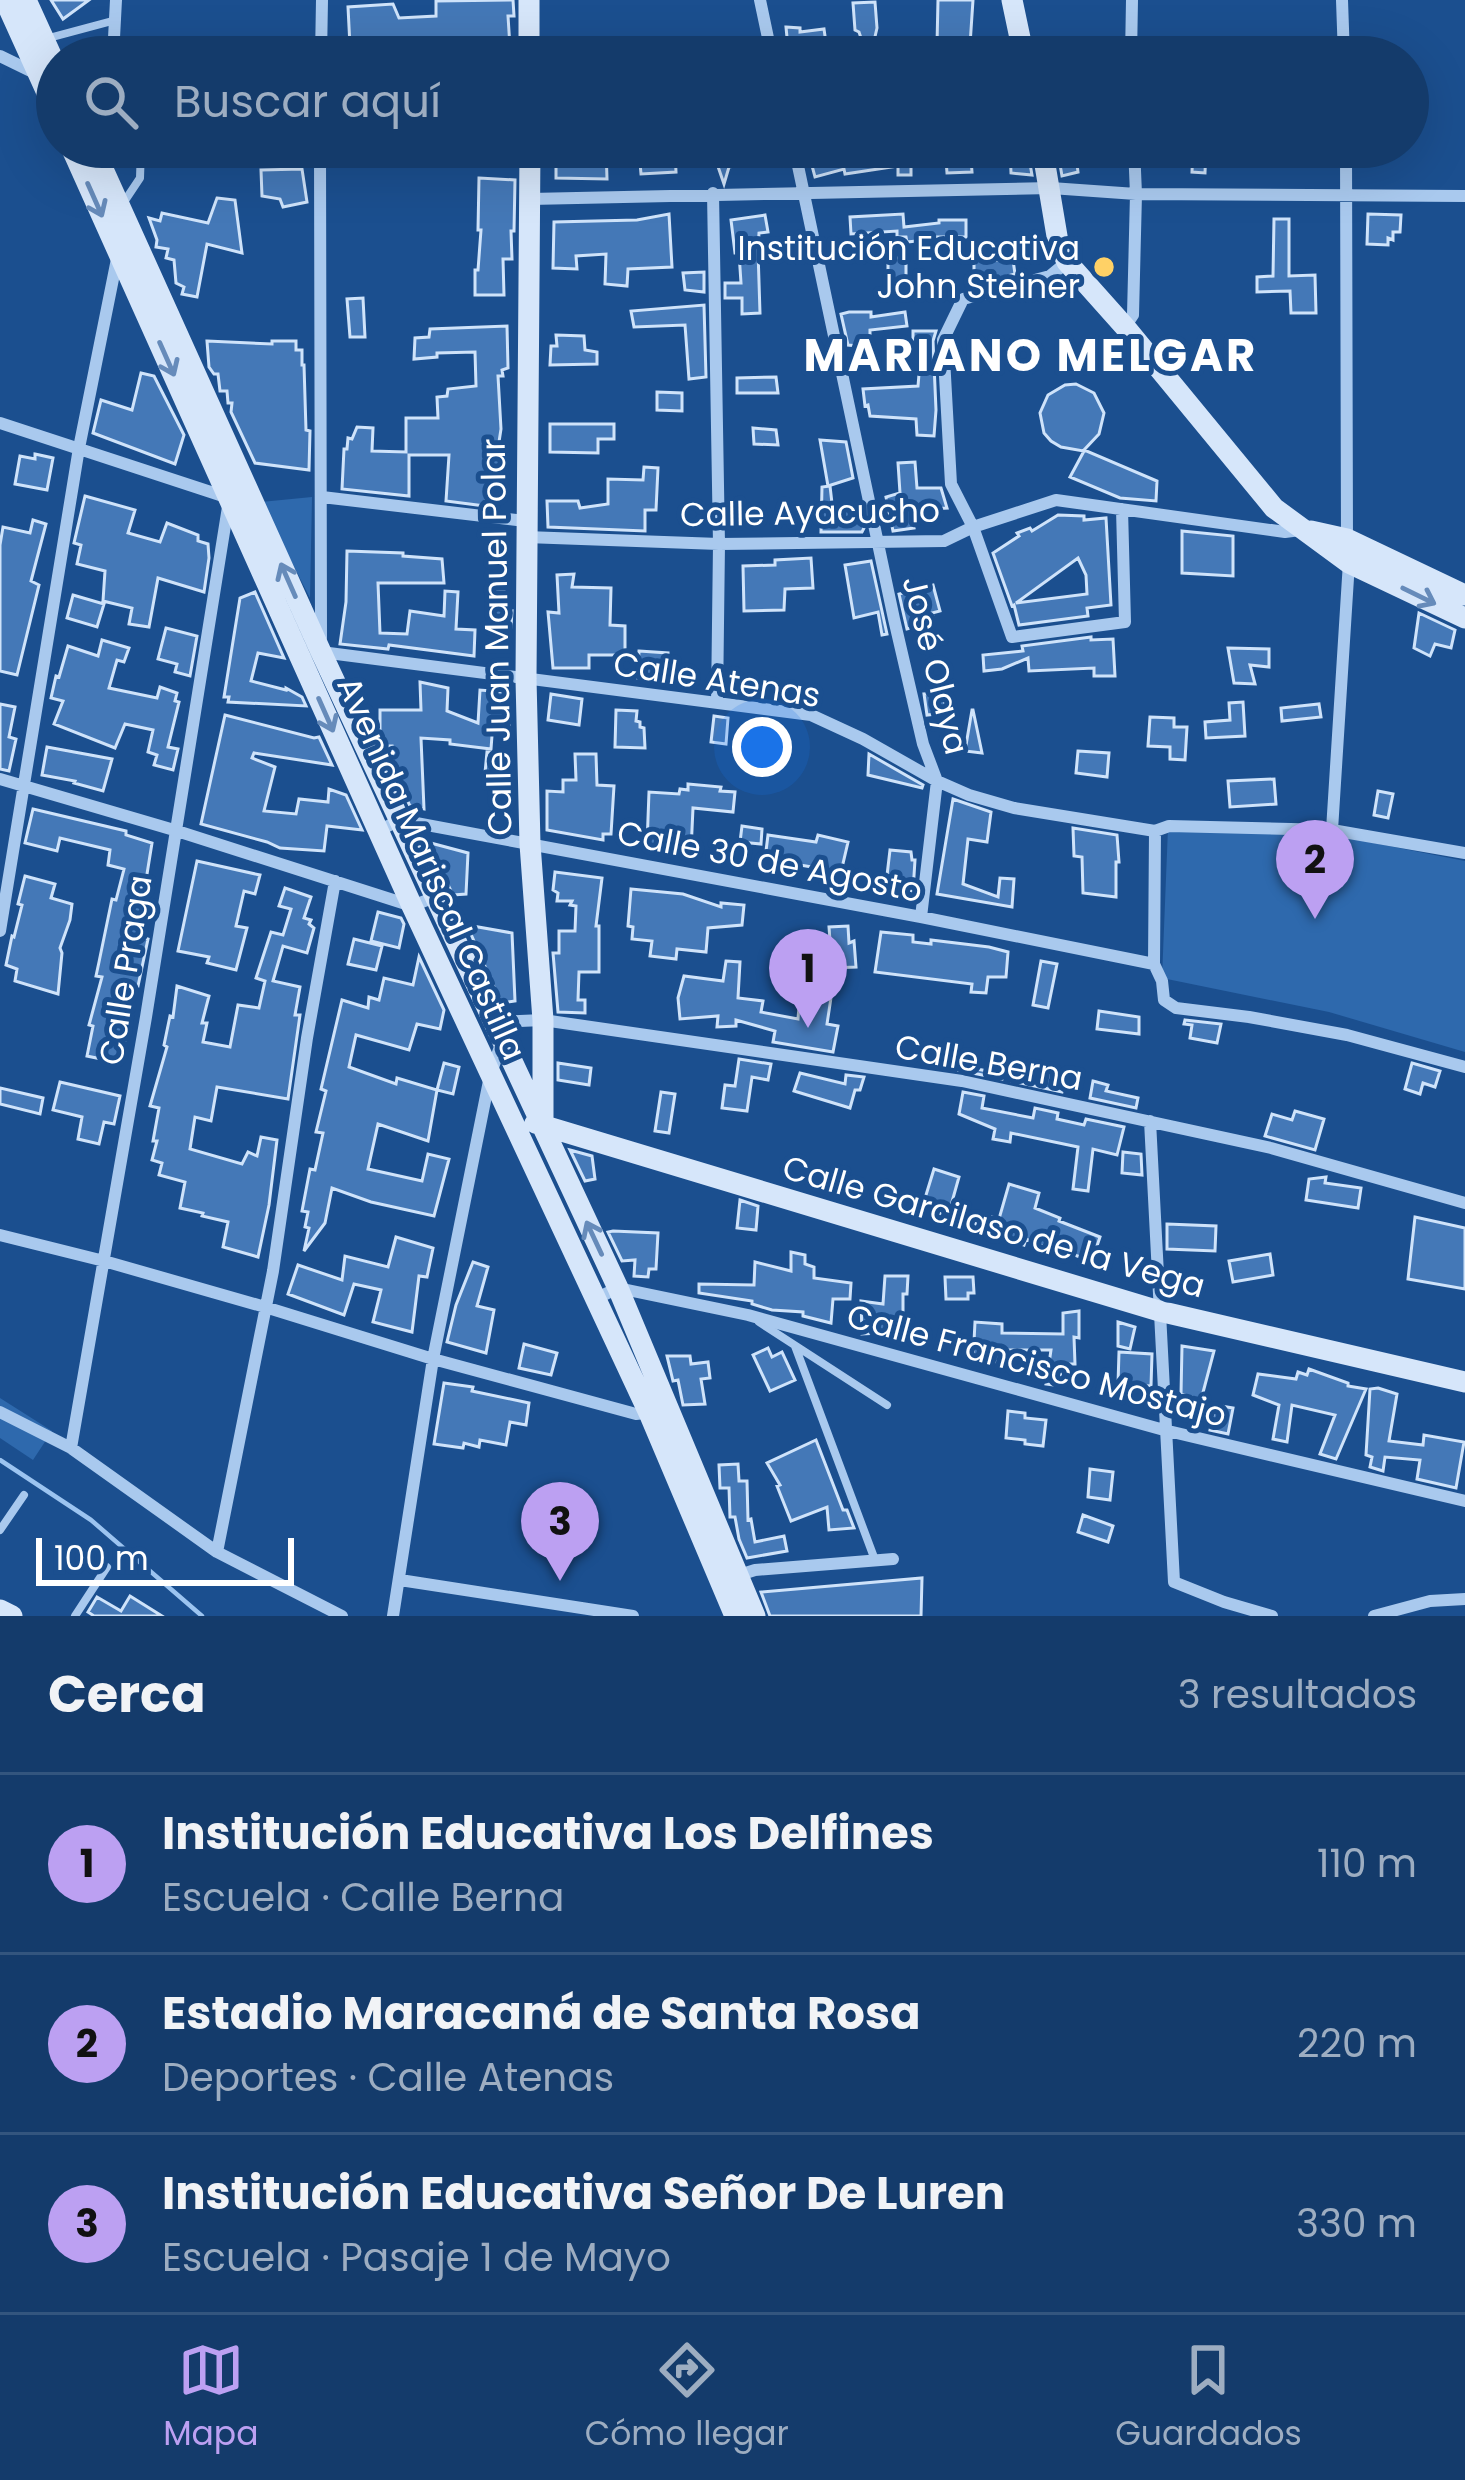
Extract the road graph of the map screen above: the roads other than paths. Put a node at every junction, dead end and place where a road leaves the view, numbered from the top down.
1 (5, 0) edge
2 (26, 0) edge
3 (116, 0) edge
4 (322, 0) edge
5 (529, 0) edge
6 (760, 0) edge
7 (1012, 0) edge
8 (1132, 0) edge
9 (1342, 0) edge
10 (116, 20) junction
11 (56, 36) edge
12 (115, 36) edge
13 (321, 36) edge
14 (529, 36) edge
15 (768, 36) edge
16 (1020, 36) edge
17 (1131, 36) edge
18 (1343, 36) edge
19 (34, 42) junction
20 (36, 45) edge
21 (0, 52) edge
22 (36, 65) edge
23 (89, 168) edge
24 (95, 168) edge
25 (140, 168) edge
26 (320, 168) edge
27 (530, 168) edge
28 (799, 168) edge
29 (1047, 168) edge
30 (1135, 168) edge
31 (1346, 168) edge
32 (1051, 188) junction
33 (805, 192) junction
34 (713, 193) junction
35 (1136, 194) junction
36 (1465, 196) edge
37 (1347, 197) junction
38 (530, 199) junction
39 (121, 206) junction
40 (118, 252) junction
41 (1067, 262) junction
42 (1124, 327) junction
43 (0, 423) edge
44 (79, 448) junction
45 (322, 497) junction
46 (240, 499) junction
47 (1122, 509) junction
48 (974, 527) junction
49 (525, 529) junction
50 (1303, 529) junction
51 (719, 544) junction
52 (880, 544) junction
53 (1348, 551) junction
54 (1465, 596) edge
55 (1465, 618) edge
56 (311, 655) junction
57 (526, 679) junction
58 (717, 703) junction
59 (0, 779) edge
60 (937, 781) junction
61 (25, 787) junction
62 (400, 820) junction
63 (174, 830) junction
64 (1332, 830) junction
65 (378, 831) junction
66 (1155, 831) junction
67 (530, 844) junction
68 (1465, 854) edge
69 (335, 880) junction
70 (435, 897) junction
71 (412, 906) junction
72 (921, 917) junction
73 (0, 931) edge
74 (1154, 964) junction
75 (543, 1020) junction
76 (498, 1031) junction
77 (1465, 1067) edge
78 (490, 1076) junction
79 (510, 1116) junction
80 (1150, 1121) junction
81 (543, 1126) junction
82 (1465, 1203) edge
83 (0, 1235) edge
84 (104, 1261) junction
85 (608, 1293) junction
86 (265, 1307) junction
87 (1159, 1312) junction
88 (748, 1315) junction
89 (795, 1346) junction
90 (433, 1359) junction
91 (1465, 1382) edge
92 (887, 1405) dead end
93 (658, 1410) junction
94 (0, 1412) edge
95 (1164, 1430) junction
96 (71, 1448) junction
97 (24, 1496) dead end
98 (1465, 1501) edge
99 (0, 1530) edge
100 (217, 1552) junction
101 (892, 1559) dead end
102 (875, 1560) junction
103 (107, 1567) dead end
104 (729, 1579) junction
105 (400, 1580) junction
106 (1465, 1599) edge
107 (1226, 1609) edge
108 (0, 1610) edge
109 (12, 1616) edge
110 (75, 1616) edge
111 (342, 1616) edge
112 (393, 1616) edge
113 (632, 1616) edge
114 (735, 1616) edge
115 (755, 1616) edge
116 (1272, 1616) edge
117 (1374, 1616) edge

1 - 19 main road
2 - 19 main road
3 - 10 street
4 - 13 street
5 - 14 main road
6 - 15 street
7 - 16 main road
8 - 17 street
9 - 18 street
10 - 11 lane
10 - 12 street
19 - 20 main road
19 - 21 street
21 - 22 street
23 -> 40 main road, Avenida Mariscal Castilla
24 - 39 main road, Avenida Mariscal Castilla
25 - 39 lane
26 - 45 street
27 - 38 main road, Calle Juan Manuel Polar
28 - 33 street, José Olaya
29 - 32 main road
30 - 35 street
31 - 37 street
32 - 33 street
32 - 35 street
32 - 41 main road
33 - 34 street
33 - 52 street, José Olaya
34 - 38 street
34 - 51 street
35 - 37 street
35 - 42 street
36 - 37 street
37 - 53 street
38 - 49 main road, Calle Juan Manuel Polar
39 - 46 main road, Avenida Mariscal Castilla
40 - 44 street
40 -> 46 main road, Avenida Mariscal Castilla
41 - 42 main road
41 - 48 street
42 - 50 main road
43 - 44 street
44 - 46 street
44 - 61 street
45 - 49 street, Calle Ayacucho
45 - 56 street
46 - 56 main road, Avenida Mariscal Castilla
46 - 63 street, Calle Praga
47 - 48 street, Calle Ayacucho
47 - 48 street
47 - 50 street, Calle Ayacucho
48 - 52 street, Calle Ayacucho
49 - 51 street, Calle Ayacucho
49 - 57 main road, Calle Juan Manuel Polar
50 - 53 main road
51 - 52 street, Calle Ayacucho
51 - 58 street
52 - 60 street, José Olaya
53 - 54 main road
53 -> 55 main road
53 - 64 street
56 - 57 street, Calle Atenas
56 - 62 main road, Avenida Mariscal Castilla
56 -> 65 main road, Avenida Mariscal Castilla
57 - 58 street, Calle Atenas
57 - 67 main road, Calle Juan Manuel Polar
58 - 60 street, Calle Atenas
59 - 61 street
60 - 66 street, Calle Atenas
60 - 72 street, José Olaya
61 - 63 street
61 - 73 street
62 - 65 street
62 - 67 street, Calle 30 de Agosto
62 - 70 main road, Avenida Mariscal Castilla
63 - 69 street
63 - 84 street, Calle Praga
64 - 66 street, Calle Atenas
64 - 68 street, Calle Atenas
65 - 71 main road, Avenida Mariscal Castilla
66 - 74 street
67 - 72 street, Calle 30 de Agosto
67 - 75 main road, Calle Juan Manuel Polar
69 - 71 street
69 - 86 street
70 - 71 street
70 - 76 main road, Avenida Mariscal Castilla
71 - 78 main road, Avenida Mariscal Castilla
72 - 74 street, Calle 30 de Agosto
74 - 77 street
75 - 76 street, Calle Berna
75 - 80 street, Calle Berna
75 - 81 main road, Calle Juan Manuel Polar
76 - 78 street
76 - 81 main road, Avenida Mariscal Castilla
78 - 79 main road, Avenida Mariscal Castilla
78 - 90 street
79 - 81 main road, Calle Garcilaso de la Vega
79 - 85 main road, Avenida Mariscal Castilla
80 - 82 street, Calle Berna
80 - 87 street
85 -> 81 main road, Avenida Mariscal Castilla
81 - 87 main road, Calle Garcilaso de la Vega
83 - 84 street
84 - 86 street
84 - 96 street, Calle Praga
85 - 88 street, Calle Francisco Mostajo
85 - 93 main road, Avenida Mariscal Castilla
86 - 90 street
86 - 100 street
87 - 91 main road, Calle Garcilaso de la Vega
87 - 95 street
88 - 89 lane
88 - 95 street, Calle Francisco Mostajo
89 - 92 lane
89 - 102 lane
90 - 93 street
90 - 105 street
93 - 104 main road, Avenida Mariscal Castilla
94 - 96 street
95 - 98 street, Calle Francisco Mostajo
95 - 107 street
96 - 100 street
97 - 99 lane
100 - 111 street
101 - 102 street
102 - 104 street
103 - 110 lane
104 - 114 main road, Avenida Mariscal Castilla
104 - 115 main road, Avenida Mariscal Castilla
105 - 112 street
105 - 113 street
106 - 117 street
107 - 116 street
108 - 109 main road

